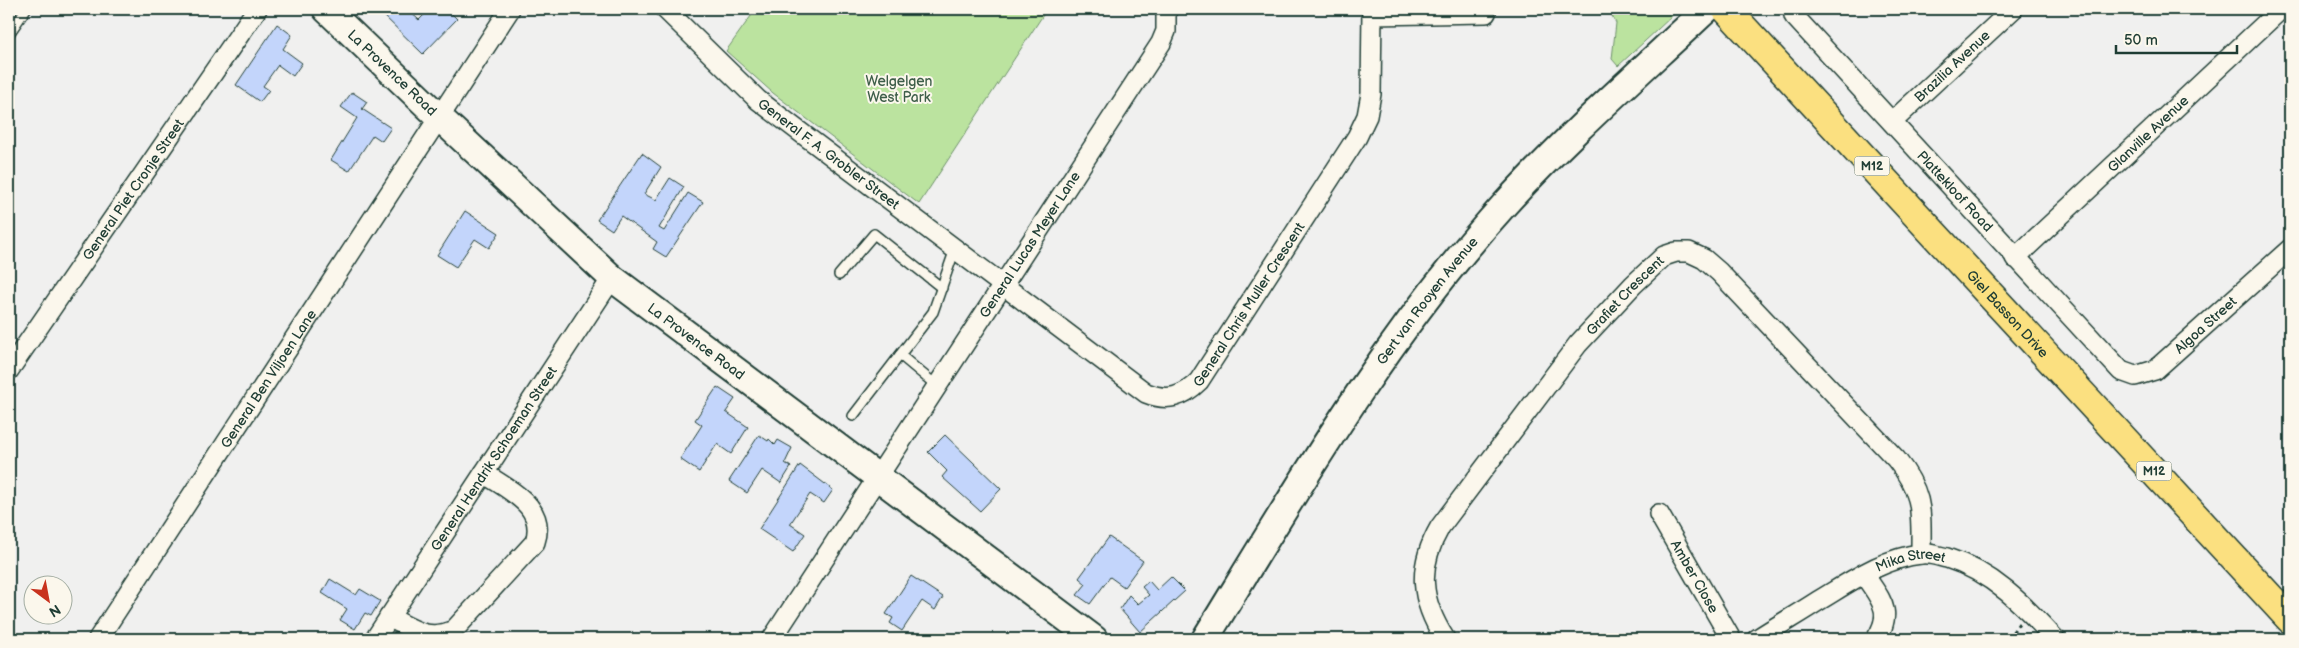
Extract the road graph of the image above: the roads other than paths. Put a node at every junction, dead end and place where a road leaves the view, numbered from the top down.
1 (26, 9) edge
2 (256, 9) edge
3 (326, 9) edge
4 (510, 9) edge
5 (664, 9) edge
6 (1166, 9) edge
7 (1707, 9) edge
8 (1726, 9) edge
9 (2013, 9) edge
10 (2281, 9) edge
11 (2286, 9) edge
12 (1372, 12) edge
13 (1486, 13) dead end
14 (2290, 14) edge
15 (1794, 16) dead end
16 (9, 34) edge
17 (439, 117) junction
18 (1892, 122) junction
19 (955, 248) junction
20 (2289, 254) edge
21 (2015, 258) junction
22 (838, 275) dead end
23 (612, 278) junction
24 (1003, 285) junction
25 (942, 288) junction
26 (900, 355) junction
27 (2114, 366) joint
28 (9, 370) edge
29 (937, 386) junction
30 (853, 416) dead end
31 (484, 473) junction
32 (878, 476) junction
33 (1659, 514) dead end
34 (1921, 554) junction
35 (1864, 574) junction
36 (389, 617) junction
37 (2290, 619) edge
38 (98, 639) edge
39 (374, 639) edge
40 (772, 639) edge
41 (1094, 639) edge
42 (1205, 639) edge
43 (1444, 639) edge
44 (1731, 639) edge
45 (1757, 639) edge
46 (1876, 639) edge
47 (2055, 639) edge

1 - 16 lane
2 - 28 street, General Piet Cronje Street
3 - 17 street, La Provence Road
4 - 17 street
5 - 19 street, General F. A. Grobler Street
6 - 24 street, General Lucas Meyer Lane
7 - 42 street, Gert van Rooyen Avenue
8 - 37 main road, Giel Basson Drive / M12
9 - 18 street, Brazilia Avenue
10 - 21 street, Glanville Avenue
11 - 14 street
12 - 13 street
12 - 24 street, General Chris Muller Crescent
15 - 18 street, Plattekloof Road
17 - 23 street, La Provence Road
17 - 38 street, General Ben Viljoen Lane
18 - 21 street, Plattekloof Road
19 - 24 street, General F. A. Grobler Street
19 - 25 lane
20 - 27 street, Algoa Street
21 - 27 street, Plattekloof Road
22 - 25 lane
23 - 31 street, General Hendrik Schoeman Street
23 - 32 street, La Provence Road
24 - 29 street, General Lucas Meyer Lane
25 - 26 lane
26 - 29 lane
26 - 30 lane
29 - 32 street, General Lucas Meyer Lane
31 - 36 street, General Hendrik Schoeman Street
31 - 36 street
32 - 40 street, General Lucas Meyer Lane
32 - 41 street, La Provence Road
33 - 44 street, Amber Close
34 - 35 street, Mika Street
34 - 43 street, Grafiet Crescent
34 - 47 street, Mika Street
35 - 45 street, Mika Street
35 - 46 street
36 - 39 street, General Hendrik Schoeman Street

